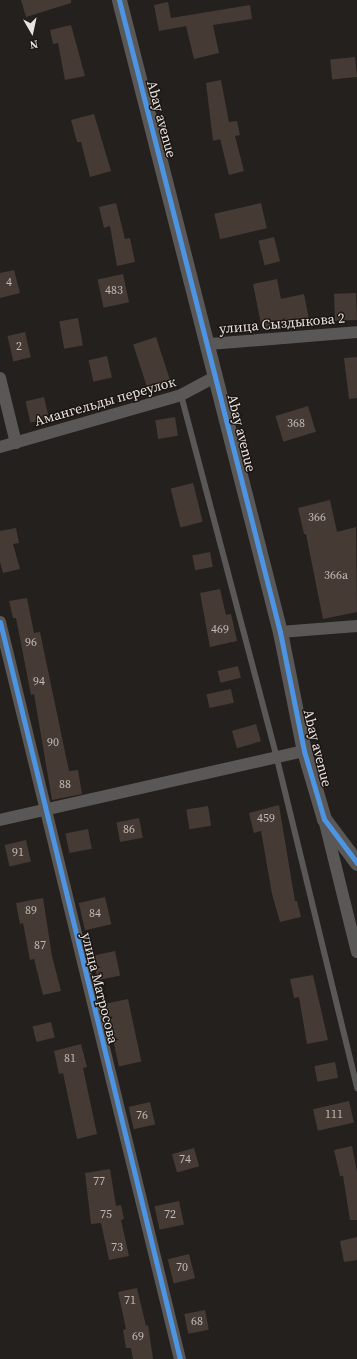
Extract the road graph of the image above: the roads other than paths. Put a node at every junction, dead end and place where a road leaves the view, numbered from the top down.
1 (118, 0) edge
2 (357, 332) edge
3 (209, 344) junction
4 (215, 377) junction
5 (0, 378) edge
6 (181, 395) junction
7 (16, 443) junction
8 (0, 447) edge
9 (0, 622) edge
10 (357, 626) edge
11 (280, 632) junction
12 (304, 751) junction
13 (277, 759) junction
14 (44, 811) junction
15 (324, 819) junction
16 (0, 820) edge
17 (357, 863) edge
18 (357, 952) edge
19 (357, 1088) edge
20 (180, 1359) edge

1 - 3 street, Abay avenue
2 - 3 street, улица Сыздыкова 2
3 - 4 street, Abay avenue
4 - 6 street, Амангельды переулок
4 - 11 street, Abay avenue
5 - 7 street
6 - 7 street, Амангельды переулок
6 - 13 lane
7 - 8 street, Амангельды переулок
9 - 14 street, улица Матросова
10 - 11 street
11 - 12 street, Abay avenue
12 - 13 street
12 - 15 street, Abay avenue
13 - 14 street
13 - 19 lane
14 - 16 street
14 - 20 street, улица Матросова
15 - 17 street, Abay avenue
15 - 18 street

